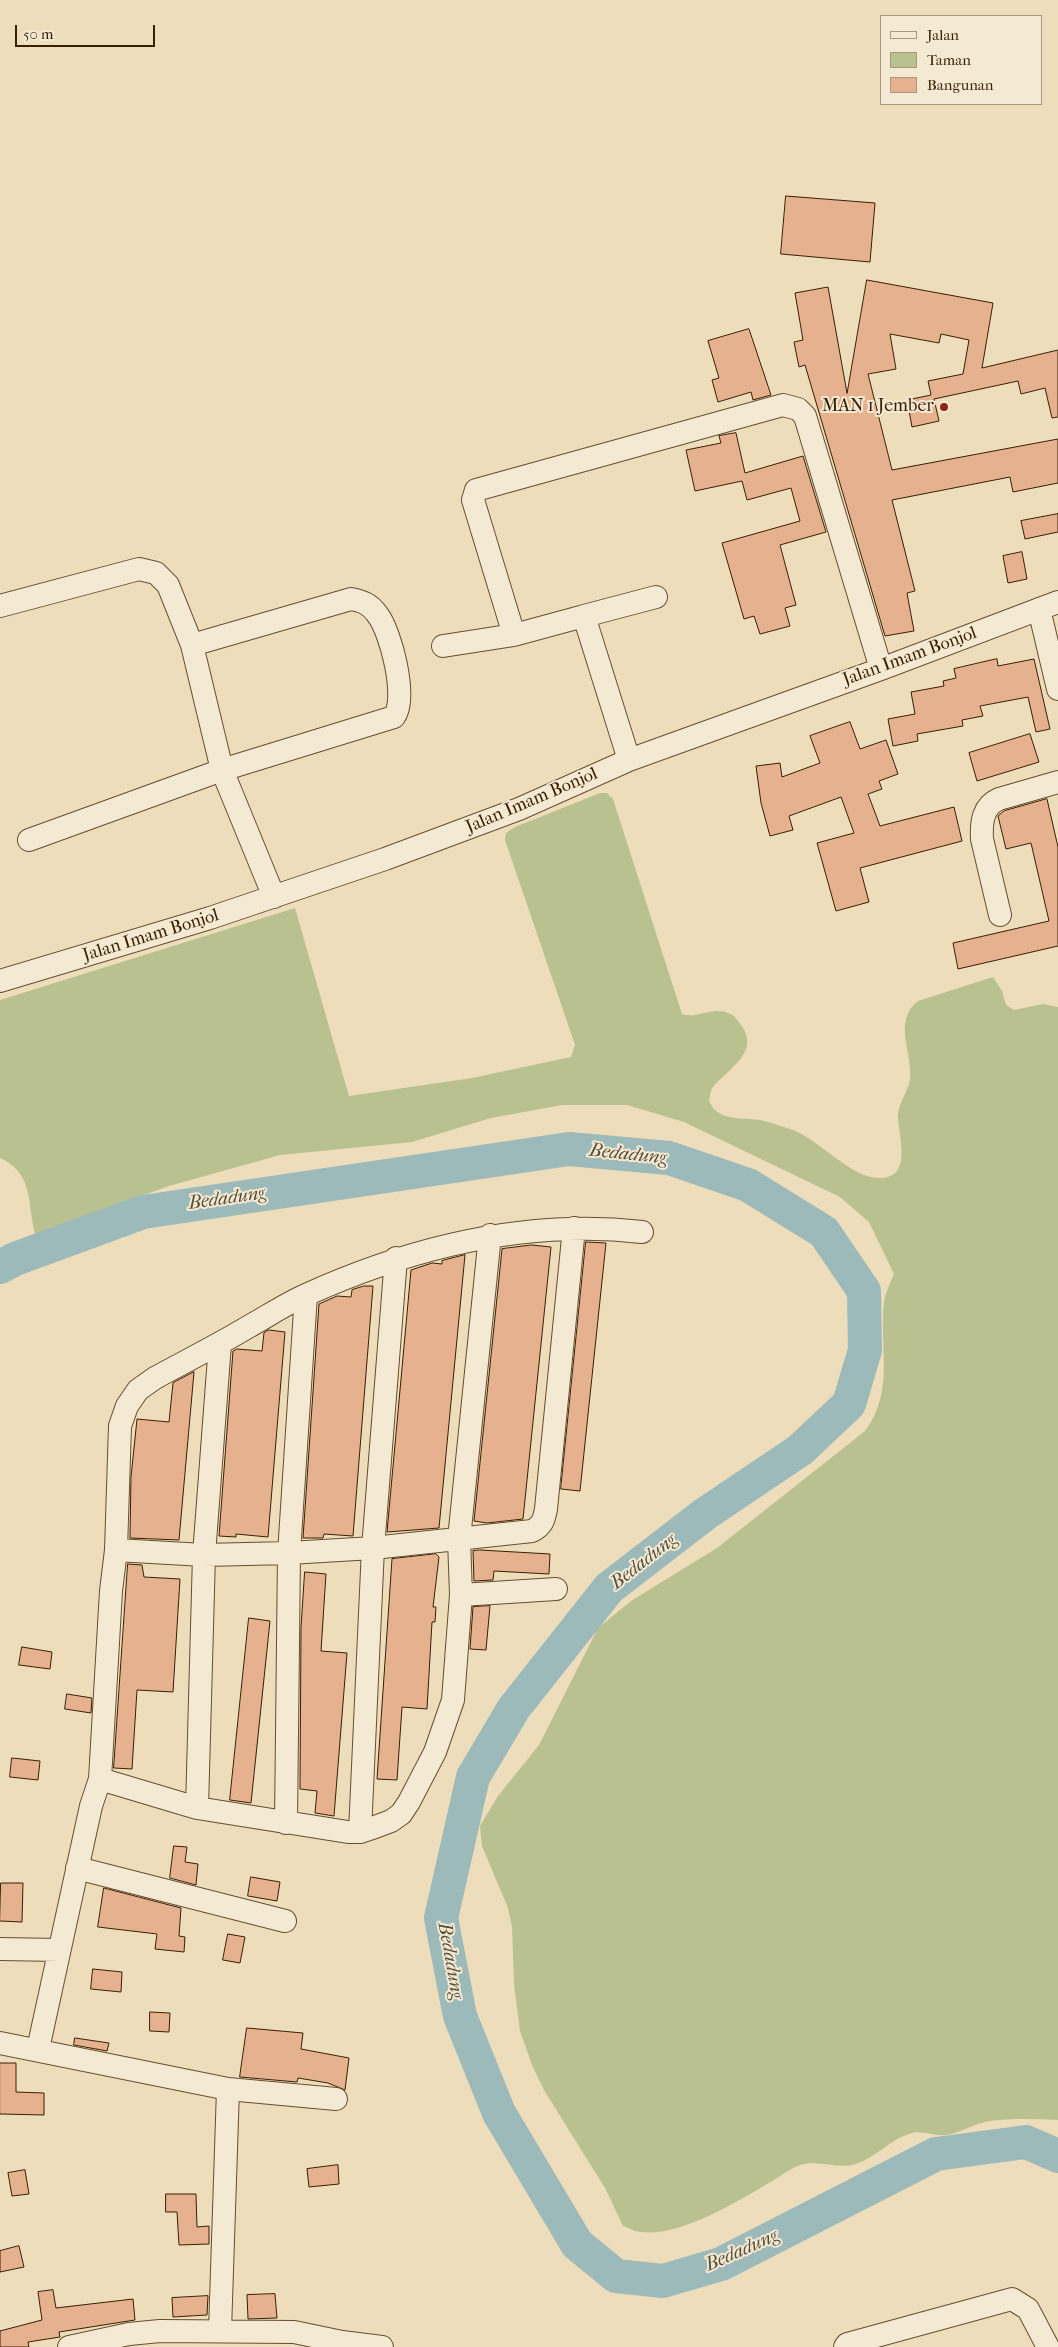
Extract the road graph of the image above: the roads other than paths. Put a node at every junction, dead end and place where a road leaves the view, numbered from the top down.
1 (656, 597) dead end
2 (0, 606) edge
3 (1048, 606) edge
4 (584, 616) junction
5 (514, 636) junction
6 (192, 645) junction
7 (443, 646) dead end
8 (881, 669) junction
9 (1058, 689) edge
10 (629, 760) junction
11 (222, 770) junction
12 (1058, 782) edge
13 (29, 840) dead end
14 (274, 897) junction
15 (1000, 915) dead end
16 (0, 981) edge
17 (574, 1228) junction
18 (642, 1232) dead end
19 (490, 1235) junction
20 (396, 1258) junction
21 (306, 1295) junction
22 (220, 1344) junction
23 (459, 1539) junction
24 (373, 1548) junction
25 (116, 1550) junction
26 (289, 1553) junction
27 (204, 1555) junction
28 (556, 1589) dead end
29 (461, 1595) junction
30 (100, 1779) junction
31 (197, 1808) junction
32 (286, 1823) junction
33 (360, 1832) junction
34 (77, 1868) junction
35 (285, 1920) dead end
36 (0, 1949) edge
37 (59, 1950) junction
38 (0, 2043) edge
39 (38, 2049) junction
40 (228, 2089) junction
41 (336, 2099) dead end
42 (220, 2331) junction
43 (69, 2347) edge
44 (382, 2347) edge
45 (844, 2347) edge
46 (1048, 2347) edge

1 - 4 street
2 - 6 street
3 - 8 street, Jalan Imam Bonjol
3 - 9 street
4 - 5 street
4 - 10 street
5 - 7 street
5 - 8 street
6 - 11 street
6 - 11 street
8 - 10 street, Jalan Imam Bonjol
10 - 14 street, Jalan Imam Bonjol
11 - 13 street
11 - 14 street
12 - 15 street
14 - 16 street, Jalan Imam Bonjol
17 - 18 street
17 - 19 street
17 - 23 street
19 - 20 street
19 - 23 street
20 - 21 street
20 - 24 street
21 - 22 street
21 - 26 street
22 - 25 street
22 - 27 street
23 - 24 street
23 - 29 street
24 - 26 street
24 - 33 street
25 - 27 street
25 - 30 street
26 - 27 street
26 - 32 street
27 - 31 street
28 - 29 street
29 - 33 street
30 - 31 street
30 - 34 street
31 - 32 street
32 - 33 street
34 - 35 street
34 - 37 street
36 - 37 street
37 - 39 street
38 - 39 street
39 - 40 street
40 - 41 street
40 - 42 street
42 - 43 street
42 - 44 street
45 - 46 street

